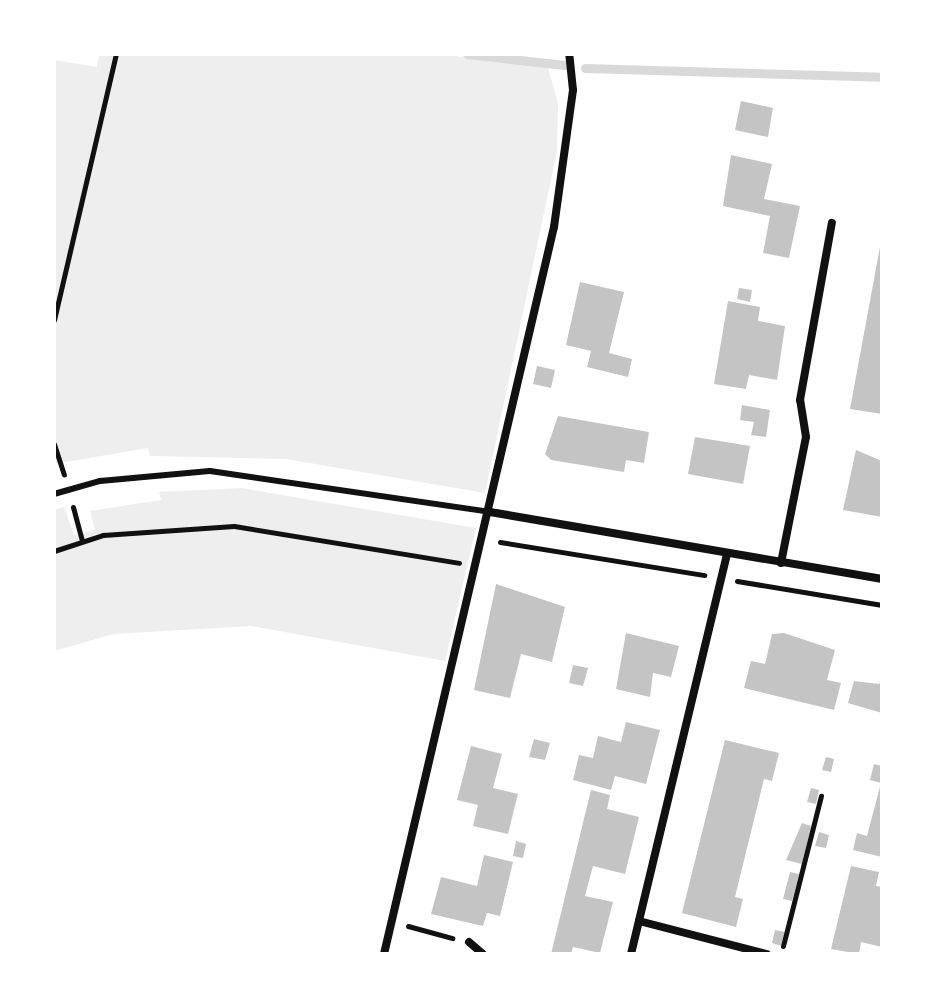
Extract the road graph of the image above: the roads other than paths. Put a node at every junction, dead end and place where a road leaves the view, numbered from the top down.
1 (569, 54) edge
2 (832, 223) dead end
3 (54, 494) edge
4 (490, 512) junction
5 (727, 554) junction
6 (781, 563) junction
7 (882, 579) edge
8 (639, 921) junction
9 (469, 942) road end
10 (384, 954) edge
11 (483, 954) edge
12 (631, 954) edge
13 (767, 954) edge

1 - 4 street
2 - 6 street
3 - 4 lane
4 - 5 street
4 - 10 street
5 - 6 street
5 - 8 street
6 - 7 street
8 - 12 street
8 - 13 street
9 - 11 street

